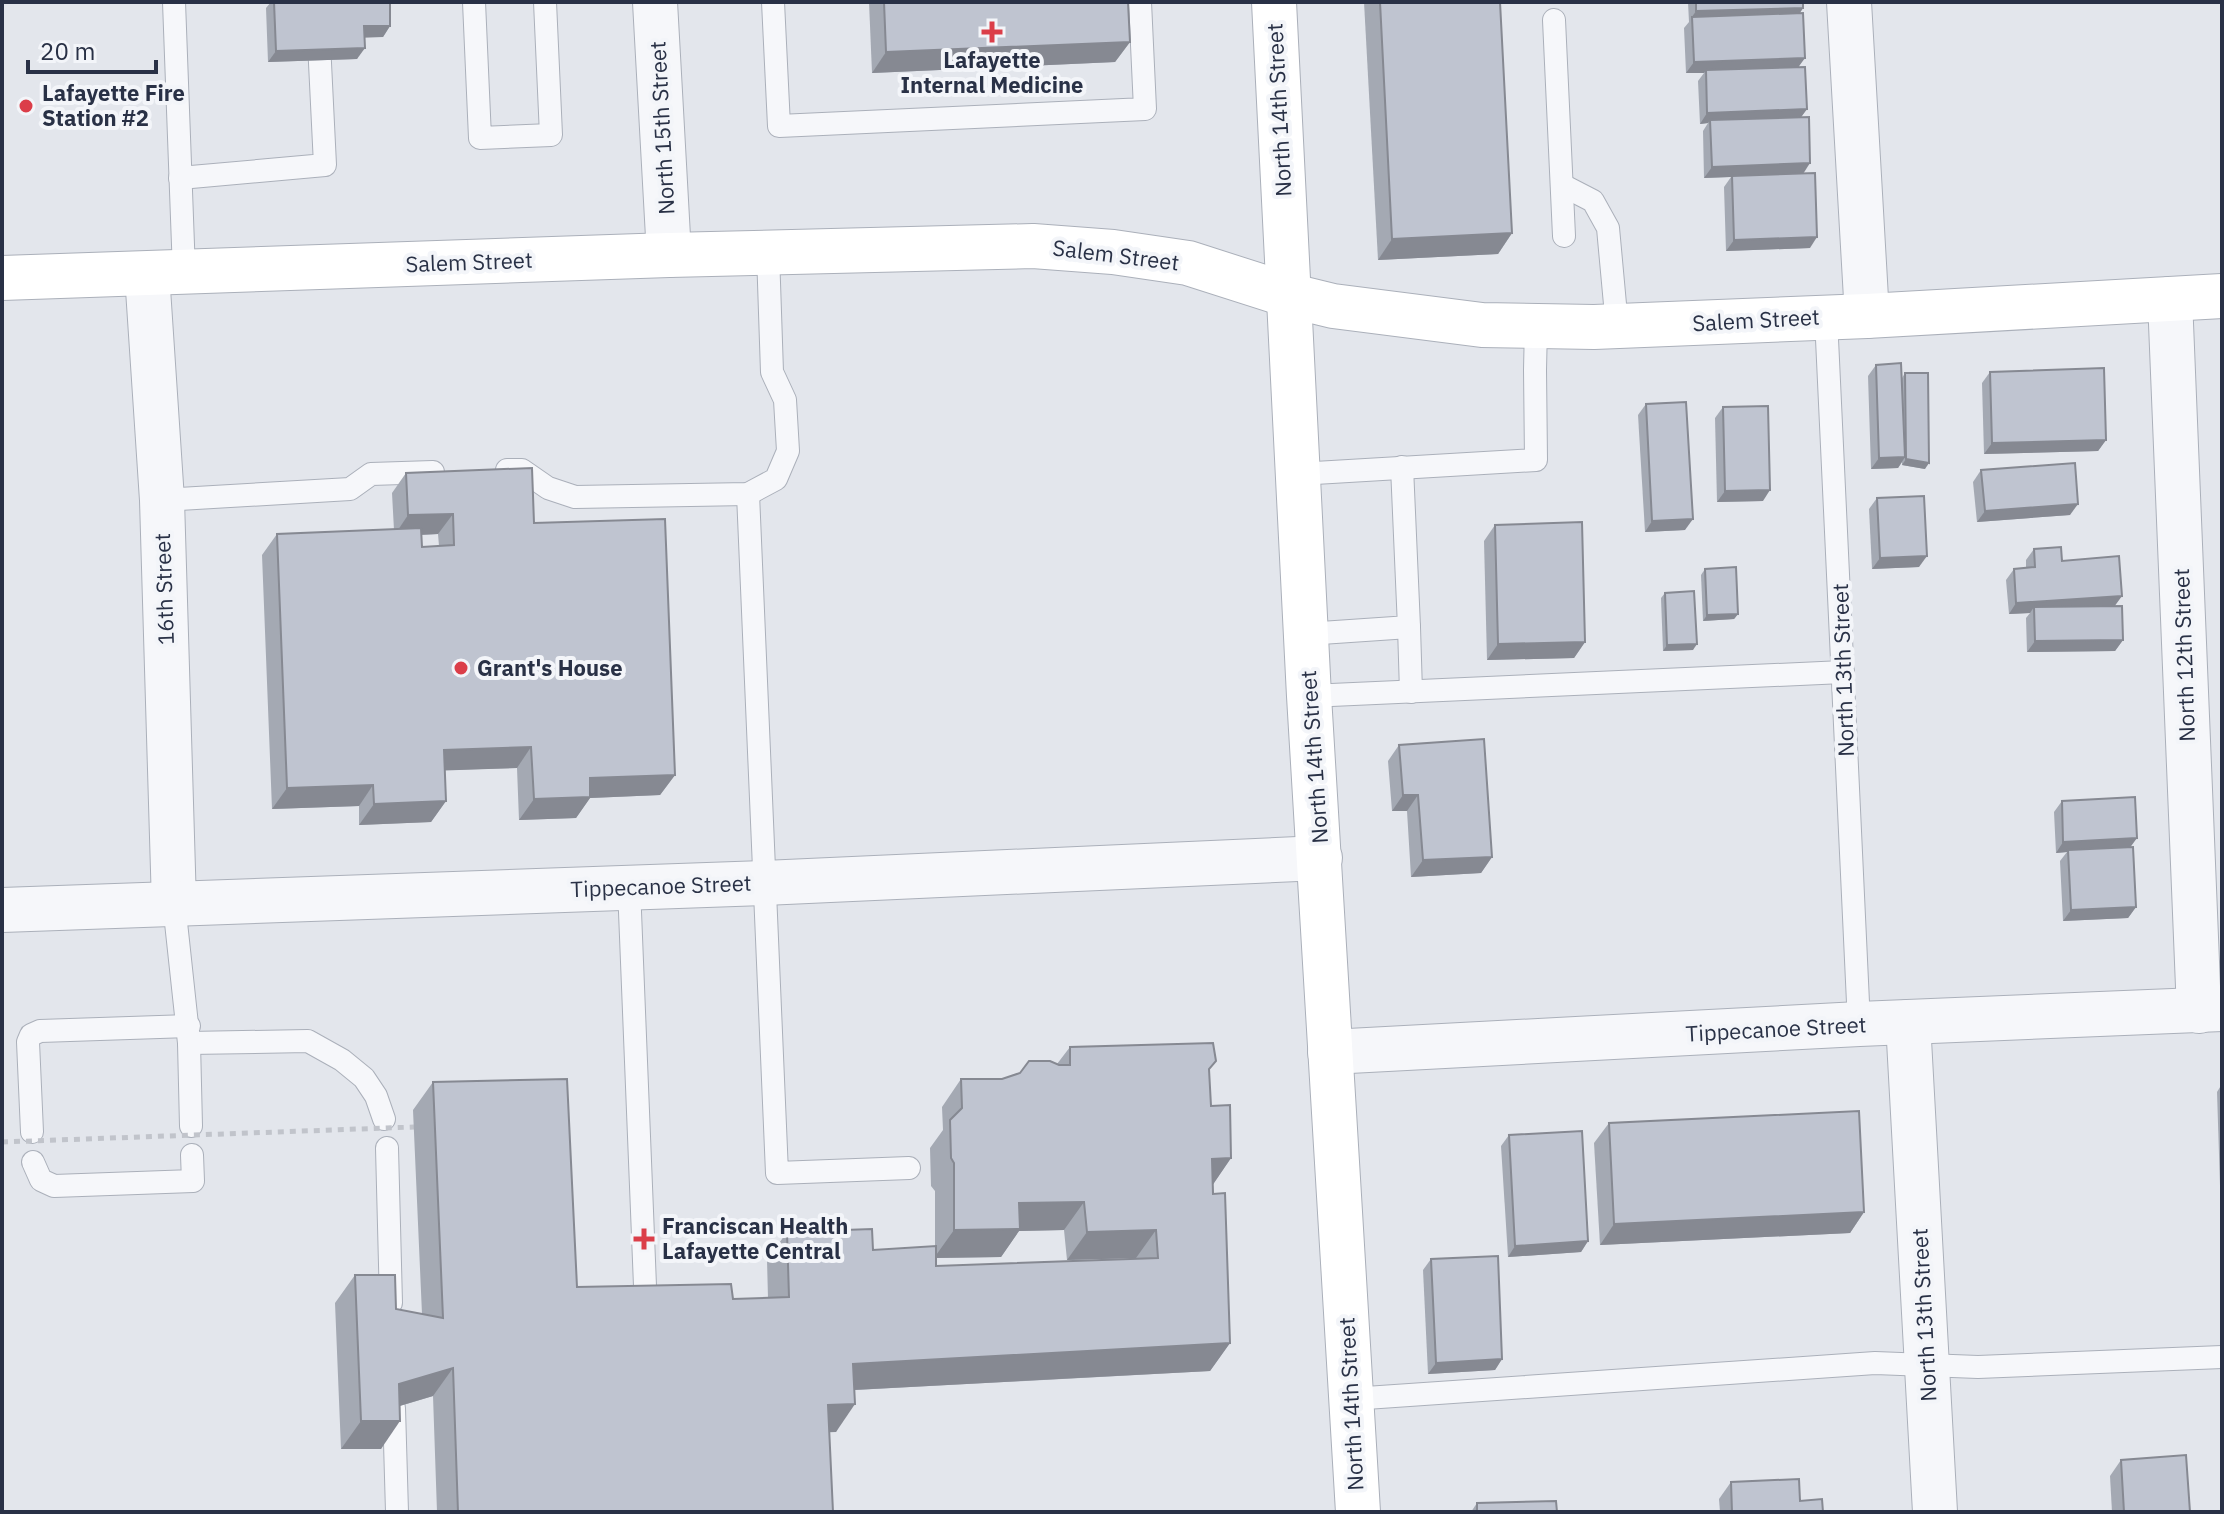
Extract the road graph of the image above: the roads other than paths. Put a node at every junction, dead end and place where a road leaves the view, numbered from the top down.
1 (174, 2) edge
2 (317, 2) edge
3 (474, 2) edge
4 (545, 2) edge
5 (655, 2) edge
6 (773, 2) edge
7 (1140, 2) edge
8 (1274, 2) edge
9 (1849, 2) edge
10 (1554, 20) dead end
11 (180, 178) junction
12 (1562, 185) junction
13 (1564, 236) dead end
14 (768, 253) junction
15 (669, 255) junction
16 (166, 273) junction
17 (2, 278) edge
18 (1288, 295) junction
19 (2222, 296) edge
20 (2170, 299) junction
21 (1848, 316) junction
22 (1536, 326) junction
23 (1617, 326) junction
24 (1402, 467) junction
25 (492, 471) edge
26 (461, 472) edge
27 (1298, 474) junction
28 (748, 494) junction
29 (162, 500) junction
30 (1409, 627) junction
31 (1306, 634) junction
32 (1843, 672) junction
33 (1411, 692) junction
34 (1309, 696) junction
35 (1320, 858) junction
36 (764, 883) junction
37 (629, 887) junction
38 (174, 904) junction
39 (2, 910) edge
40 (2210, 1010) edge
41 (1908, 1022) junction
42 (1859, 1024) junction
43 (189, 1034) junction
44 (1330, 1052) junction
45 (384, 1119) dead end
46 (191, 1126) dead end
47 (32, 1132) dead end
48 (387, 1148) dead end
49 (192, 1155) dead end
50 (33, 1162) dead end
51 (909, 1168) dead end
52 (645, 1286) edge
53 (392, 1326) edge
54 (2222, 1357) edge
55 (1927, 1365) junction
56 (1351, 1399) junction
57 (394, 1408) edge
58 (397, 1512) edge
59 (1358, 1512) edge
60 (1935, 1512) edge

1 - 11 lane
2 - 11 lane
3 - 4 lane
5 - 15 street, North 15th Street
6 - 7 lane
8 - 18 main road, North 14th Street
9 - 21 street, North 13th Street
10 - 12 lane
11 - 16 lane
12 - 13 lane
12 - 23 lane
14 - 15 main road, Salem Street
14 - 18 main road, Salem Street
14 - 28 lane
15 - 16 main road, Salem Street
16 - 17 main road, Salem Street
16 - 29 street, 16th Street
18 - 22 main road, Salem Street
18 - 27 main road, North 14th Street
19 - 20 main road, Salem Street
20 - 21 main road, Salem Street
20 - 40 street, North 12th Street
21 - 23 main road, Salem Street
21 - 32 lane, North 13th Street
22 - 23 main road, Salem Street
22 - 24 lane
24 - 27 lane
24 - 30 lane
25 - 28 lane
26 - 29 lane
27 - 31 main road, North 14th Street
28 - 36 lane
29 - 38 street, 16th Street
30 - 31 lane
30 - 33 lane
31 - 34 main road, North 14th Street
32 - 33 lane
32 - 42 lane, North 13th Street
33 - 34 lane
34 - 35 main road, North 14th Street
35 - 36 street, Tippecanoe Street
35 - 44 main road, North 14th Street
36 - 37 street, Tippecanoe Street
36 - 51 lane
37 - 38 street, Tippecanoe Street
37 - 52 lane
38 - 39 street, Tippecanoe Street
38 - 43 lane
40 - 41 street, Tippecanoe Street
41 - 42 street, Tippecanoe Street
41 - 55 street, North 13th Street
42 - 44 street, Tippecanoe Street
43 - 45 lane
43 - 46 lane
43 - 47 lane
44 - 56 main road, North 14th Street
48 - 53 lane
49 - 50 lane
54 - 55 lane
55 - 56 lane
55 - 60 street, North 13th Street
56 - 59 main road, North 14th Street
57 - 58 lane

